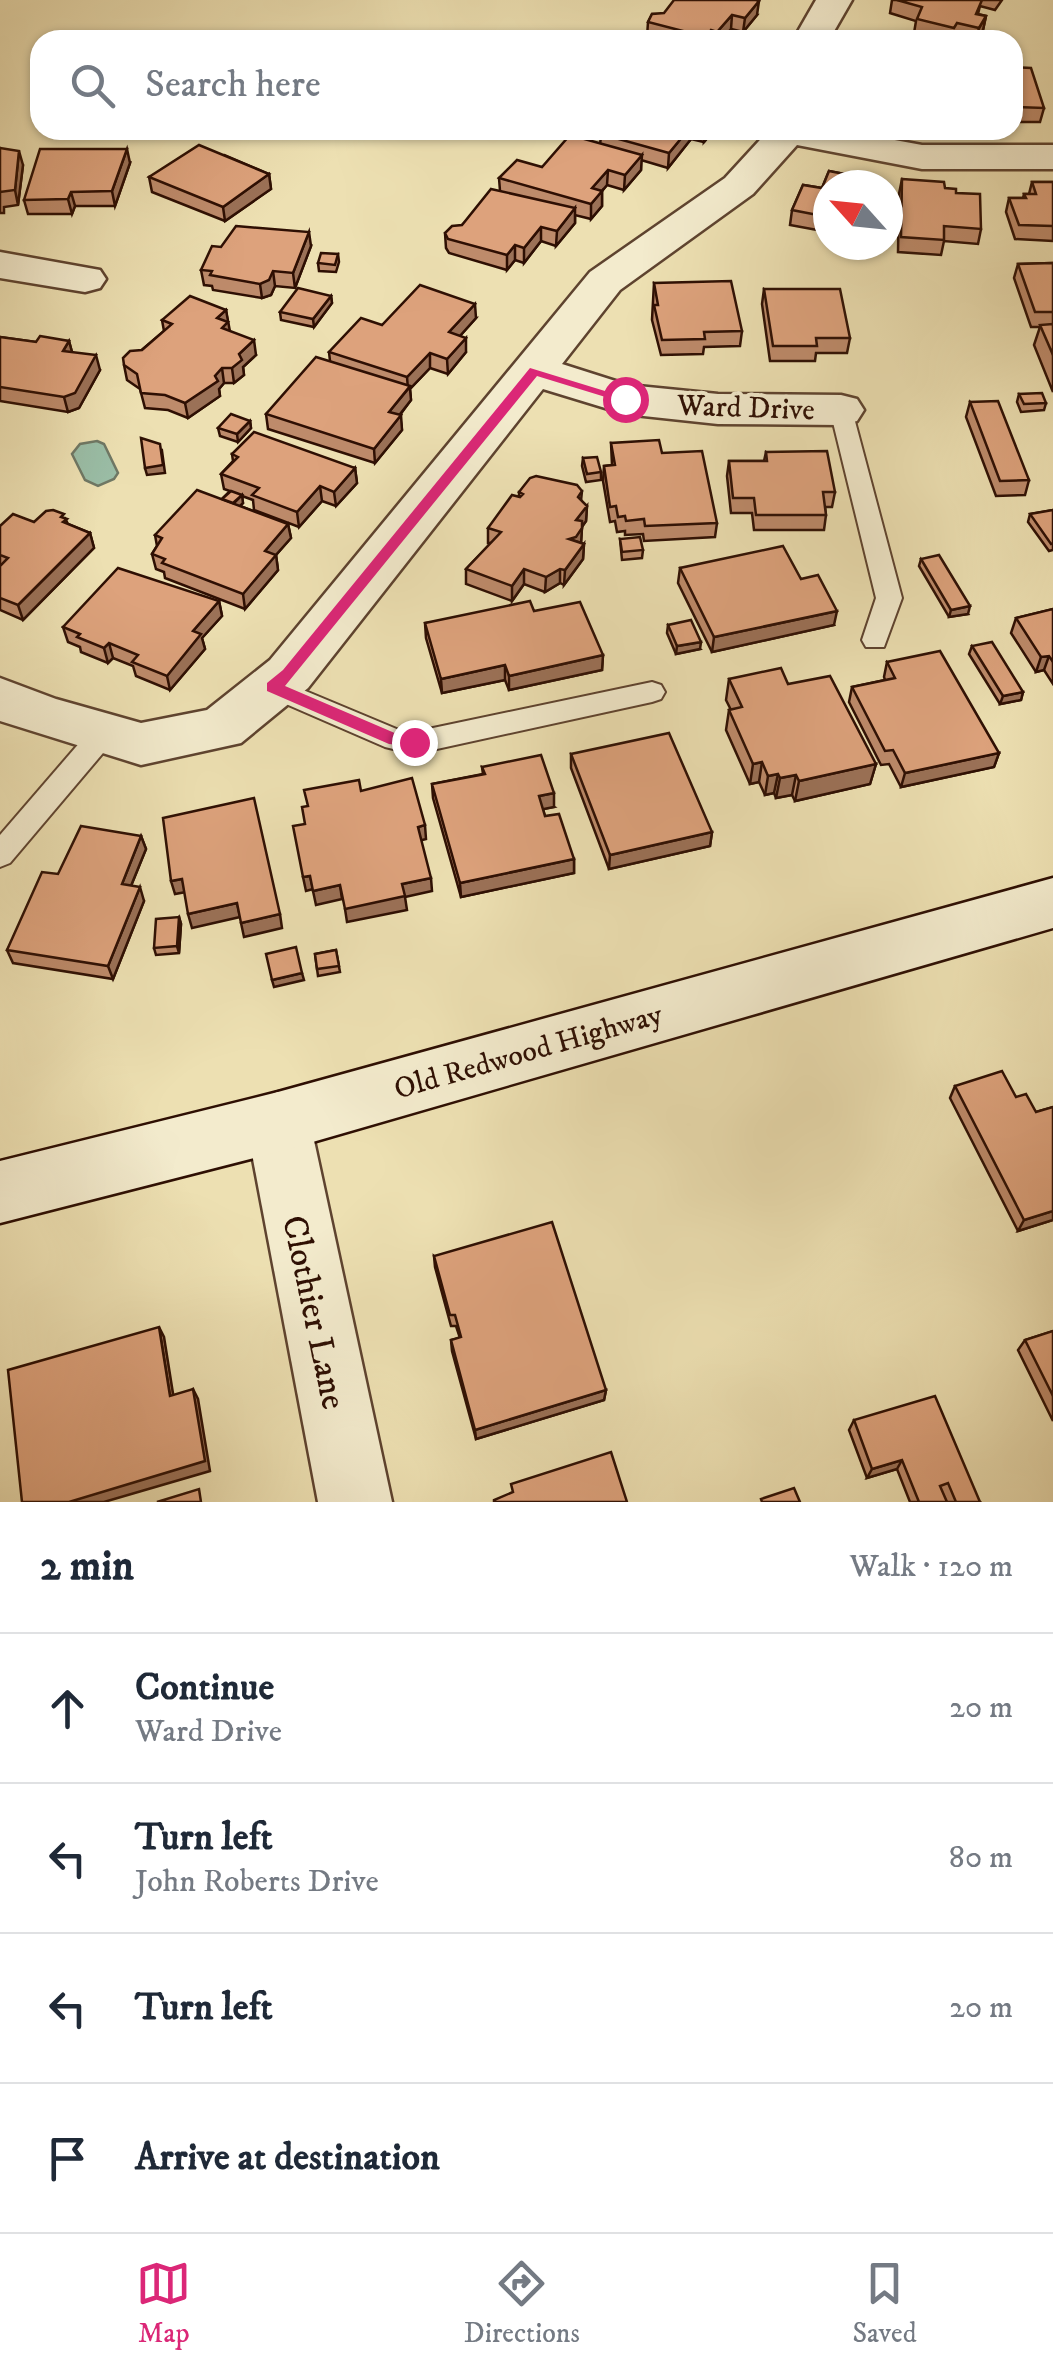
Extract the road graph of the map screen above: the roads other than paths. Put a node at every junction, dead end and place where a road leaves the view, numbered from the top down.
1 (834, 0) edge
2 (817, 30) edge
3 (781, 140) edge
4 (835, 140) edge
5 (1053, 157) edge
6 (0, 265) edge
7 (85, 279) dead end
8 (534, 371) junction
9 (842, 410) joint
10 (875, 640) dead end
11 (272, 687) junction
12 (652, 692) dead end
13 (0, 698) edge
14 (104, 733) junction
15 (0, 855) edge
16 (1053, 903) edge
17 (278, 1122) junction
18 (0, 1192) edge
19 (355, 1502) edge

1 - 2 street
3 - 8 street
4 - 5 street
6 - 7 street
8 - 9 street, Ward Drive
8 - 11 street
9 - 10 lane
11 - 12 lane
11 - 14 street
13 - 14 street
14 - 15 lane
16 - 17 street, Old Redwood Highway
17 - 18 street, Old Redwood Highway
17 - 19 street, Clothier Lane

